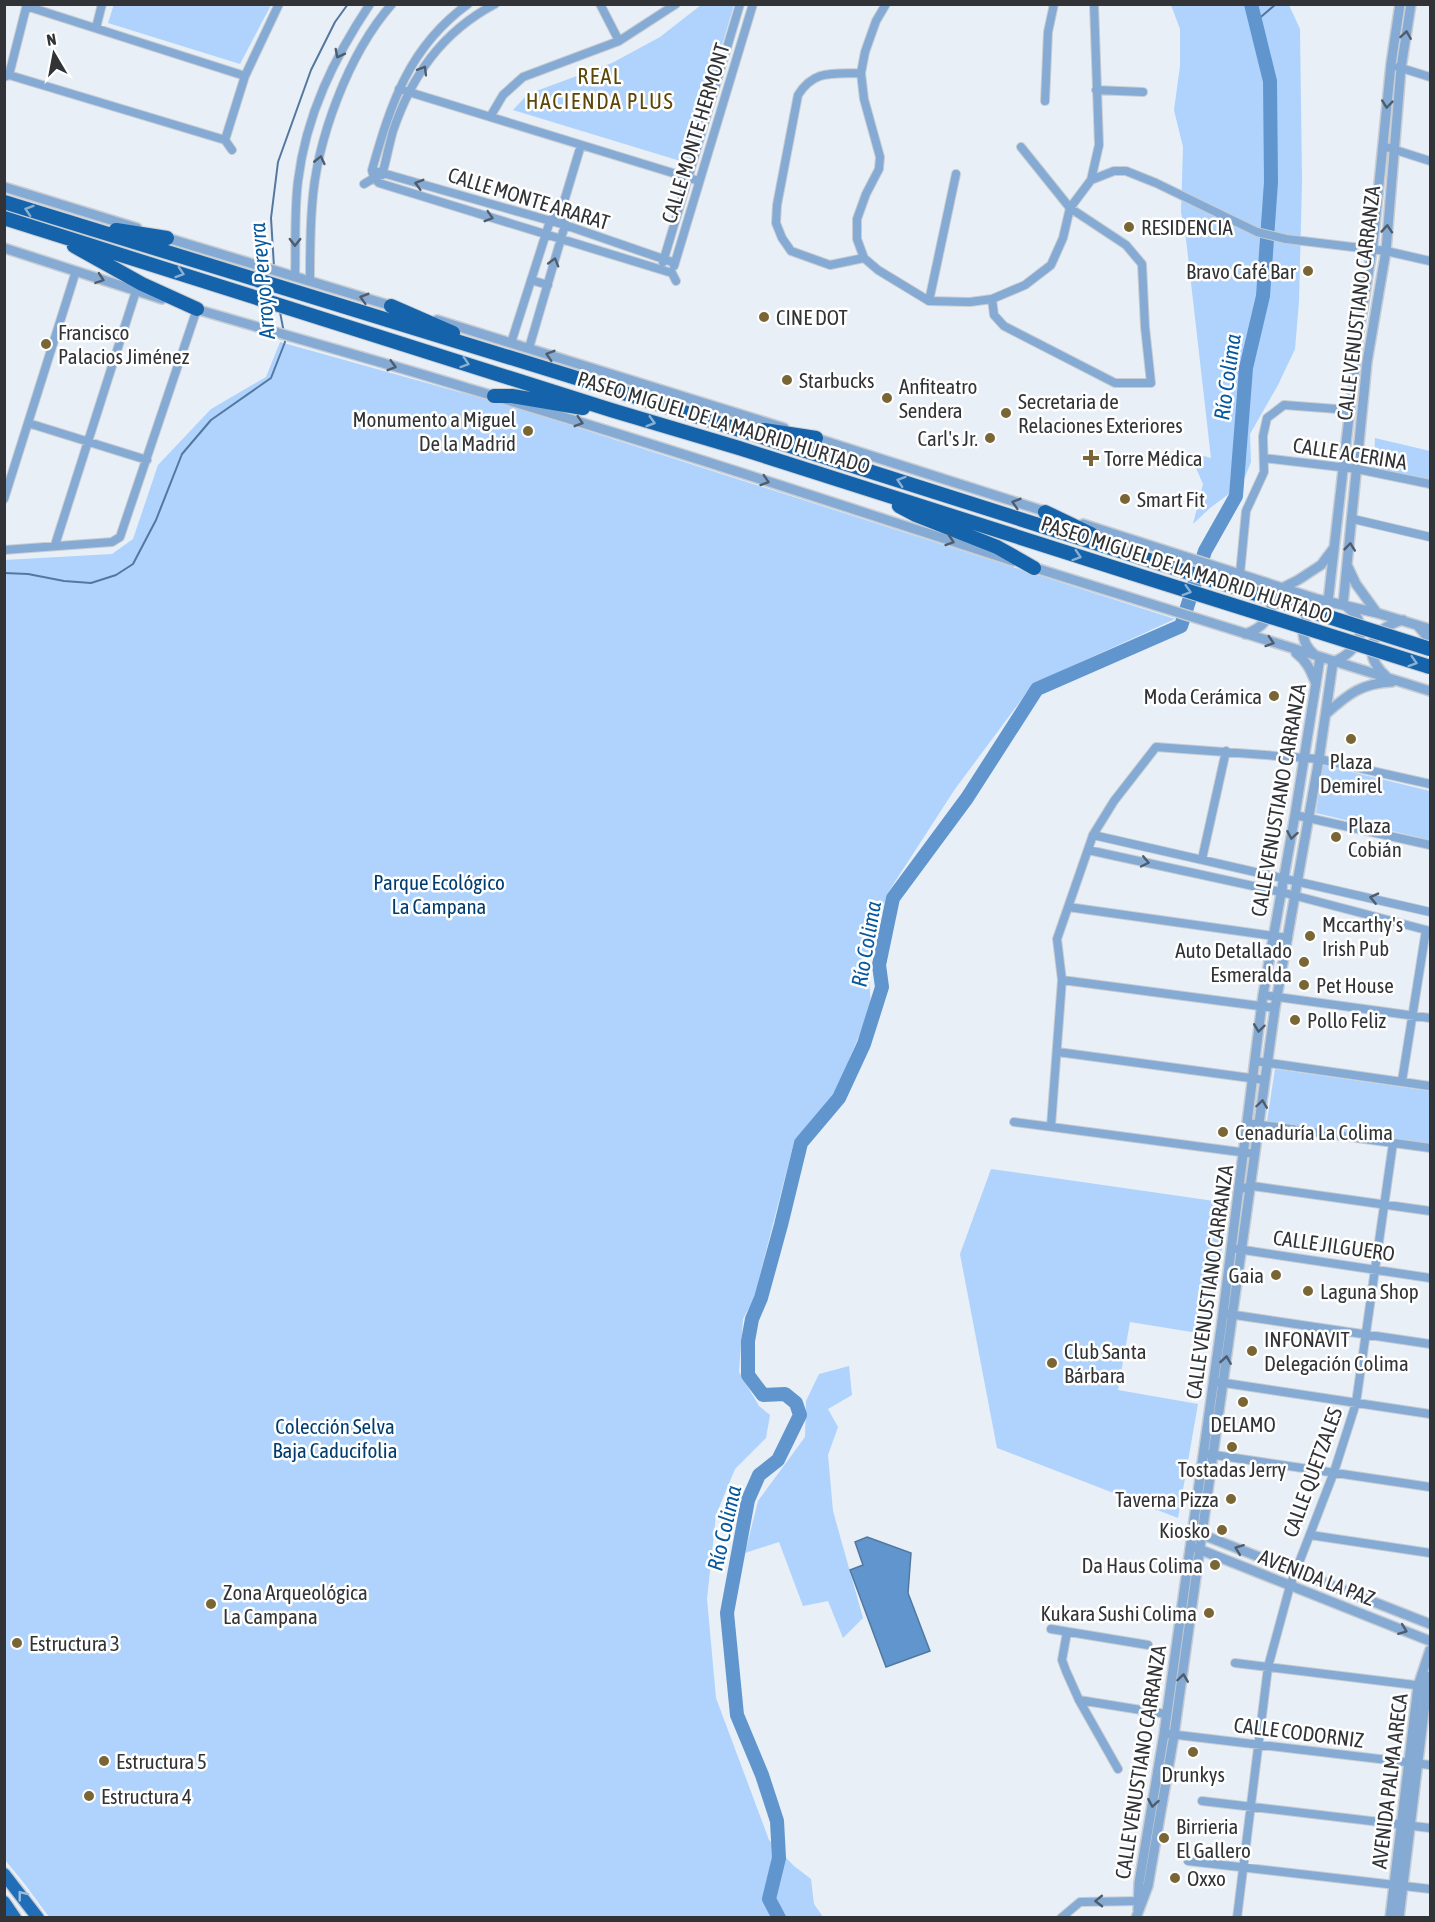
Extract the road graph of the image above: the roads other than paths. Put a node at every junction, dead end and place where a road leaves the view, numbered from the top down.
1 (102, 4) edge
2 (279, 4) edge
3 (370, 4) edge
4 (392, 4) edge
5 (468, 4) edge
6 (495, 4) edge
7 (600, 4) edge
8 (676, 4) edge
9 (740, 4) edge
10 (753, 4) edge
11 (886, 4) edge
12 (1054, 4) edge
13 (1094, 4) edge
14 (1400, 4) edge
15 (1411, 4) edge
16 (26, 5) edge
17 (96, 28) junction
18 (619, 41) junction
19 (725, 53) junction
20 (737, 56) junction
21 (1391, 64) junction
22 (1401, 68) junction
23 (861, 73) junction
24 (7, 76) edge
25 (245, 76) junction
26 (1431, 77) edge
27 (399, 90) junction
28 (1096, 90) junction
29 (1143, 92) dead end
30 (409, 93) junction
31 (1046, 101) dead end
32 (490, 117) junction
33 (225, 140) junction
34 (581, 145) junction
35 (1383, 146) junction
36 (1021, 147) dead end
37 (232, 150) dead end
38 (1393, 150) junction
39 (1431, 161) edge
40 (382, 173) junction
41 (956, 174) dead end
42 (375, 177) junction
43 (687, 177) junction
44 (298, 178) junction
45 (315, 180) junction
46 (1091, 180) junction
47 (699, 181) junction
48 (364, 184) dead end
49 (4, 187) edge
50 (4, 202) edge
51 (563, 205) junction
52 (296, 206) junction
53 (312, 206) junction
54 (1070, 208) junction
55 (4, 218) edge
56 (550, 221) junction
57 (68, 223) junction
58 (565, 225) junction
59 (46, 230) junction
60 (546, 234) junction
61 (167, 238) junction
62 (561, 238) junction
63 (4, 248) edge
64 (1372, 249) junction
65 (1386, 251) junction
66 (864, 258) junction
67 (664, 259) junction
68 (1431, 261) edge
69 (675, 263) junction
70 (661, 269) junction
71 (76, 271) junction
72 (672, 273) junction
73 (295, 277) junction
74 (531, 280) junction
75 (310, 281) junction
76 (676, 281) dead end
77 (548, 285) junction
78 (136, 291) junction
79 (992, 299) junction
80 (929, 301) junction
81 (391, 306) junction
82 (197, 309) junction
83 (1358, 338) junction
84 (1370, 340) junction
85 (511, 343) junction
86 (530, 348) junction
87 (519, 360) junction
88 (494, 396) junction
89 (611, 410) junction
90 (1350, 410) junction
91 (28, 423) junction
92 (719, 423) junction
93 (816, 438) junction
94 (88, 442) junction
95 (1264, 458) junction
96 (147, 460) junction
97 (1344, 467) junction
98 (1357, 469) junction
99 (1431, 484) edge
100 (871, 490) junction
101 (4, 500) edge
102 (1045, 512) junction
103 (1353, 519) junction
104 (1431, 537) edge
105 (55, 546) junction
106 (1334, 547) junction
107 (4, 550) edge
108 (1136, 556) junction
109 (1348, 567) junction
110 (1034, 568) junction
111 (1240, 574) junction
112 (1257, 580) junction
113 (1282, 588) junction
114 (1328, 602) junction
115 (1343, 605) junction
116 (1377, 613) junction
117 (1402, 620) junction
118 (1417, 625) junction
119 (1431, 629) edge
120 (1245, 634) junction
121 (1431, 639) edge
122 (1289, 648) junction
123 (1431, 649) edge
124 (1320, 658) junction
125 (1333, 662) junction
126 (1431, 667) edge
127 (1389, 679) junction
128 (1400, 682) junction
129 (1317, 686) junction
130 (1431, 691) edge
131 (1326, 714) junction
132 (1227, 751) junction
133 (1305, 757) junction
134 (1319, 759) junction
135 (1431, 784) edge
136 (1295, 815) junction
137 (1308, 818) junction
138 (1093, 835) junction
139 (1431, 845) edge
140 (1088, 850) junction
141 (1202, 859) junction
142 (1284, 877) junction
143 (1298, 880) junction
144 (1281, 892) junction
145 (1295, 895) junction
146 (1068, 907) junction
147 (1430, 909) edge
148 (1428, 930) edge
149 (1273, 935) junction
150 (1288, 938) junction
151 (1062, 980) junction
152 (1263, 995) junction
153 (1277, 998) junction
154 (1262, 1006) junction
155 (1275, 1008) junction
156 (1413, 1016) junction
157 (1431, 1018) edge
158 (1058, 1052) junction
159 (1255, 1061) junction
160 (1268, 1062) junction
161 (1253, 1078) junction
162 (1265, 1080) junction
163 (1402, 1082) junction
164 (1431, 1086) edge
165 (1014, 1122) dead end
166 (1247, 1123) junction
167 (1259, 1124) junction
168 (1051, 1126) junction
169 (1394, 1143) junction
170 (1431, 1148) edge
171 (1244, 1152) junction
172 (1256, 1154) junction
173 (1252, 1186) junction
174 (1240, 1189) junction
175 (1384, 1204) junction
176 (1431, 1211) edge
177 (1237, 1249) junction
178 (1375, 1269) junction
179 (1431, 1278) edge
180 (1228, 1314) junction
181 (1366, 1334) junction
182 (1431, 1344) edge
183 (1218, 1382) junction
184 (1356, 1403) junction
185 (1431, 1414) edge
186 (1208, 1454) junction
187 (1334, 1472) junction
188 (1431, 1487) edge
189 (1193, 1530) junction
190 (1202, 1534) junction
191 (1310, 1535) junction
192 (1191, 1546) junction
193 (1200, 1550) junction
194 (1431, 1553) edge
195 (1296, 1571) junction
196 (1290, 1586) junction
197 (1431, 1624) edge
198 (1051, 1629) dead end
199 (1067, 1632) junction
200 (1431, 1641) edge
201 (1148, 1645) dead end
202 (1431, 1650) edge
203 (1235, 1663) dead end
204 (1268, 1667) junction
205 (1431, 1676) edge
206 (1425, 1687) edge
207 (1079, 1700) junction
208 (1179, 1707) junction
209 (1167, 1710) junction
210 (1169, 1735) junction
211 (1258, 1745) junction
212 (1413, 1763) junction
213 (1431, 1765) edge
214 (1118, 1769) dead end
215 (1202, 1801) dead end
216 (1251, 1806) junction
217 (1406, 1825) junction
218 (1431, 1828) edge
219 (1188, 1861) dead end
220 (1243, 1867) junction
221 (4, 1874) edge
222 (1398, 1885) junction
223 (1431, 1889) edge
224 (1140, 1901) junction
225 (6, 1908) edge
226 (1137, 1914) edge
227 (15, 1917) edge
228 (38, 1917) edge
229 (1061, 1917) edge
230 (1237, 1917) edge
231 (1390, 1917) edge
232 (1399, 1917) edge

1 - 17 street
2 - 25 street
3 -> 44 street
45 -> 4 street
5 - 27 street
30 -> 6 street
7 - 18 street
8 - 18 street
9 - 19 street, CALLE MONTE HERMONT
10 - 20 street, CALLE MONTE HERMONT
11 - 23 street
12 - 31 street
13 - 28 street
14 - 21 street, CALLE VENUSTIANO CARRANZA
22 -> 15 street, CALLE VENUSTIANO CARRANZA
16 - 17 street
16 - 24 street
17 - 25 street
18 - 32 street
19 - 20 street
19 - 43 street, CALLE MONTE HERMONT
20 - 47 street, CALLE MONTE HERMONT
21 - 22 street
21 -> 35 street, CALLE VENUSTIANO CARRANZA
22 - 26 street
22 - 38 street, CALLE VENUSTIANO CARRANZA
23 - 66 street
23 - 66 street
24 - 33 street
25 - 33 street
27 - 30 street
27 - 42 street
28 - 29 street
28 - 46 street
30 - 32 street
30 - 40 street
32 - 34 street
33 - 37 street
34 - 43 street
34 - 51 street
35 - 38 street
35 - 64 street, CALLE VENUSTIANO CARRANZA
36 - 54 street
38 - 39 street
65 -> 38 street, CALLE VENUSTIANO CARRANZA
40 - 42 street
56 -> 40 street, CALLE MONTE ARARAT
41 - 80 street
42 - 48 street
42 -> 60 street, CALLE MONTE ARARAT
43 - 47 street
43 - 67 street, CALLE MONTE HERMONT
44 - 45 street
44 - 52 street
45 - 53 street
46 - 54 street
46 - 64 street
47 - 69 street, CALLE MONTE HERMONT
49 - 61 street
57 -> 50 highway, PASEO MIGUEL DE LA MADRID HURTADO
51 - 56 street
51 - 58 street
52 - 53 street
52 -> 73 street
53 - 75 street
54 - 79 street
54 - 79 street
55 - 59 highway, PASEO MIGUEL DE LA MADRID HURTADO
56 - 58 street, CALLE MONTE ARARAT
56 - 60 street
57 - 61 highway
57 - 87 highway, PASEO MIGUEL DE LA MADRID HURTADO
58 - 62 street
58 - 67 street, CALLE MONTE ARARAT
59 - 82 highway
59 -> 89 highway, PASEO MIGUEL DE LA MADRID HURTADO
60 - 62 street, CALLE MONTE ARARAT
60 - 74 street
61 - 73 street
62 - 70 street, CALLE MONTE ARARAT
77 -> 62 street
63 - 71 street
64 - 65 street
64 - 83 street, CALLE VENUSTIANO CARRANZA
65 - 68 street
65 - 84 street, CALLE VENUSTIANO CARRANZA
66 - 80 street
67 - 69 street, CALLE MONTE ARARAT
67 - 70 street, CALLE MONTE HERMONT
69 - 72 street, CALLE MONTE HERMONT
70 - 72 street, CALLE MONTE ARARAT
71 -> 78 street
71 - 91 street
72 - 76 street
73 - 75 street
74 - 77 street
74 - 85 street
81 -> 75 street
77 - 86 street
78 - 82 street
78 - 94 street
79 - 80 street
81 - 85 street
81 - 87 highway
82 -> 88 street
82 - 96 street
83 - 84 street
83 - 90 street, CALLE VENUSTIANO CARRANZA
84 - 98 street, CALLE VENUSTIANO CARRANZA
85 - 86 street
93 -> 86 street
87 - 92 highway, PASEO MIGUEL DE LA MADRID HURTADO
88 - 89 highway
88 -> 110 street
89 -> 100 highway, PASEO MIGUEL DE LA MADRID HURTADO
90 - 95 street
90 - 97 street, CALLE VENUSTIANO CARRANZA
91 - 94 street
91 - 101 street
92 - 93 highway
108 -> 92 highway, PASEO MIGUEL DE LA MADRID HURTADO
102 -> 93 street
94 - 96 street
94 - 105 street
95 - 97 street, CALLE ACERINA
95 - 111 street
96 - 105 street
97 - 98 street, CALLE ACERINA
97 - 106 street, CALLE VENUSTIANO CARRANZA
98 - 99 street, CALLE ACERINA
98 - 103 street, CALLE VENUSTIANO CARRANZA
100 - 110 highway
100 -> 126 highway, PASEO MIGUEL DE LA MADRID HURTADO, bridge
102 - 108 highway
102 - 111 street
103 - 104 street
109 -> 103 street, CALLE VENUSTIANO CARRANZA
105 - 107 street
106 - 113 street
106 - 114 street, CALLE VENUSTIANO CARRANZA
108 - 123 highway, PASEO MIGUEL DE LA MADRID HURTADO, bridge
109 - 115 street, CALLE VENUSTIANO CARRANZA
109 - 116 street
110 - 120 street
111 - 112 street
112 - 113 street
112 - 120 street
113 - 114 street
114 - 115 street
114 - 124 street
115 - 116 street
115 - 125 street
116 - 117 street
117 - 118 street
117 - 127 street
118 - 119 street
118 - 121 street
120 -> 122 street
122 - 124 street
122 - 129 street
124 - 125 street
124 - 129 street, CALLE VENUSTIANO CARRANZA
125 - 127 street
125 - 131 street, CALLE VENUSTIANO CARRANZA
127 - 128 street
128 - 130 street
128 - 131 street
129 - 133 street, CALLE VENUSTIANO CARRANZA
131 - 134 street, CALLE VENUSTIANO CARRANZA
132 - 133 street
132 - 138 street
132 - 141 street
133 - 134 street
133 - 136 street, CALLE VENUSTIANO CARRANZA
134 - 135 street
134 - 137 street, CALLE VENUSTIANO CARRANZA
136 - 137 street
136 -> 142 street, CALLE VENUSTIANO CARRANZA
137 - 139 street
137 - 143 street, CALLE VENUSTIANO CARRANZA
138 - 140 street
138 - 141 street
140 -> 144 street
140 - 146 street
141 - 142 street
142 - 143 street
142 - 144 street, CALLE VENUSTIANO CARRANZA
143 - 145 street, CALLE VENUSTIANO CARRANZA
147 -> 143 street
144 - 145 street
144 - 149 street, CALLE VENUSTIANO CARRANZA
145 - 148 street
145 - 150 street, CALLE VENUSTIANO CARRANZA
146 - 149 street
146 - 151 street
148 - 156 street
149 - 150 street
149 - 152 street, CALLE VENUSTIANO CARRANZA
150 - 153 street, CALLE VENUSTIANO CARRANZA
151 - 154 street
151 - 158 street
152 - 153 street
152 - 154 street, CALLE VENUSTIANO CARRANZA
153 - 155 street, CALLE VENUSTIANO CARRANZA
153 - 156 street
154 - 155 street
154 -> 159 street, CALLE VENUSTIANO CARRANZA
155 - 160 street, CALLE VENUSTIANO CARRANZA
156 - 157 street
156 - 163 street
158 - 161 street
158 - 168 street
159 - 160 street
159 - 161 street, CALLE VENUSTIANO CARRANZA
160 - 162 street, CALLE VENUSTIANO CARRANZA
160 - 163 street
161 - 162 street
161 - 166 street, CALLE VENUSTIANO CARRANZA
167 -> 162 street, CALLE VENUSTIANO CARRANZA
163 - 164 street
165 - 168 street
166 - 167 street
166 - 171 street, CALLE VENUSTIANO CARRANZA
167 - 169 street
167 - 172 street, CALLE VENUSTIANO CARRANZA
168 - 171 street
169 - 170 street
169 - 175 street, CALLE QUETZALES
171 - 172 street
171 - 174 street, CALLE VENUSTIANO CARRANZA
172 - 173 street, CALLE VENUSTIANO CARRANZA
173 - 174 street
173 - 175 street
173 - 177 street, CALLE VENUSTIANO CARRANZA
174 - 177 street, CALLE VENUSTIANO CARRANZA
175 - 176 street
175 - 178 street, CALLE QUETZALES
177 - 178 street, CALLE JILGUERO
177 - 180 street, CALLE VENUSTIANO CARRANZA
178 - 179 street, CALLE JILGUERO
178 - 181 street, CALLE QUETZALES
180 - 181 street
180 - 183 street, CALLE VENUSTIANO CARRANZA
181 - 182 street
181 - 184 street, CALLE QUETZALES
183 - 184 street
183 - 186 street, CALLE VENUSTIANO CARRANZA
184 - 185 street
184 - 187 street, CALLE QUETZALES
186 - 187 street
186 - 189 street, CALLE VENUSTIANO CARRANZA
186 - 190 street, CALLE VENUSTIANO CARRANZA
187 - 188 street
187 - 191 street, CALLE QUETZALES
189 - 190 street, AVENIDA LA PAZ
189 - 192 street, CALLE VENUSTIANO CARRANZA
190 - 193 street, CALLE VENUSTIANO CARRANZA
195 -> 190 street, AVENIDA LA PAZ
191 - 194 street
191 - 195 street, CALLE QUETZALES
192 - 193 street, AVENIDA LA PAZ
192 - 209 street, CALLE VENUSTIANO CARRANZA
193 - 196 street, AVENIDA LA PAZ
208 -> 193 street, CALLE VENUSTIANO CARRANZA
195 - 196 street, CALLE QUETZALES
195 - 197 street, AVENIDA LA PAZ
196 -> 200 street, AVENIDA LA PAZ
196 - 204 street, CALLE QUETZALES
198 - 199 street
199 - 201 street
199 - 207 street
202 - 206 street, AVENIDA PALMA ARECA
203 - 204 street
204 - 206 street
204 - 211 street, CALLE QUETZALES
205 - 206 street, AVENIDA PALMA ARECA
206 - 212 street, AVENIDA PALMA ARECA
207 - 209 street
207 - 214 street
208 - 209 street
208 - 210 street, CALLE VENUSTIANO CARRANZA
209 - 210 street, CALLE VENUSTIANO CARRANZA
210 - 211 street, CALLE CODORNIZ
210 - 224 street, CALLE VENUSTIANO CARRANZA
211 - 212 street, CALLE CODORNIZ
211 - 216 street, CALLE QUETZALES
212 - 213 street, CALLE CODORNIZ
212 - 217 street, AVENIDA PALMA ARECA
215 - 216 street
216 - 217 street
216 - 220 street, CALLE QUETZALES
217 - 218 street
217 - 222 street, AVENIDA PALMA ARECA
219 - 220 street
220 - 222 street
220 - 230 street, CALLE QUETZALES
228 -> 221 main road
222 - 223 street
222 - 231 street, AVENIDA PALMA ARECA
222 - 232 street, AVENIDA PALMA ARECA
224 - 226 street, CALLE VENUSTIANO CARRANZA
224 -> 229 street
225 - 227 main road

